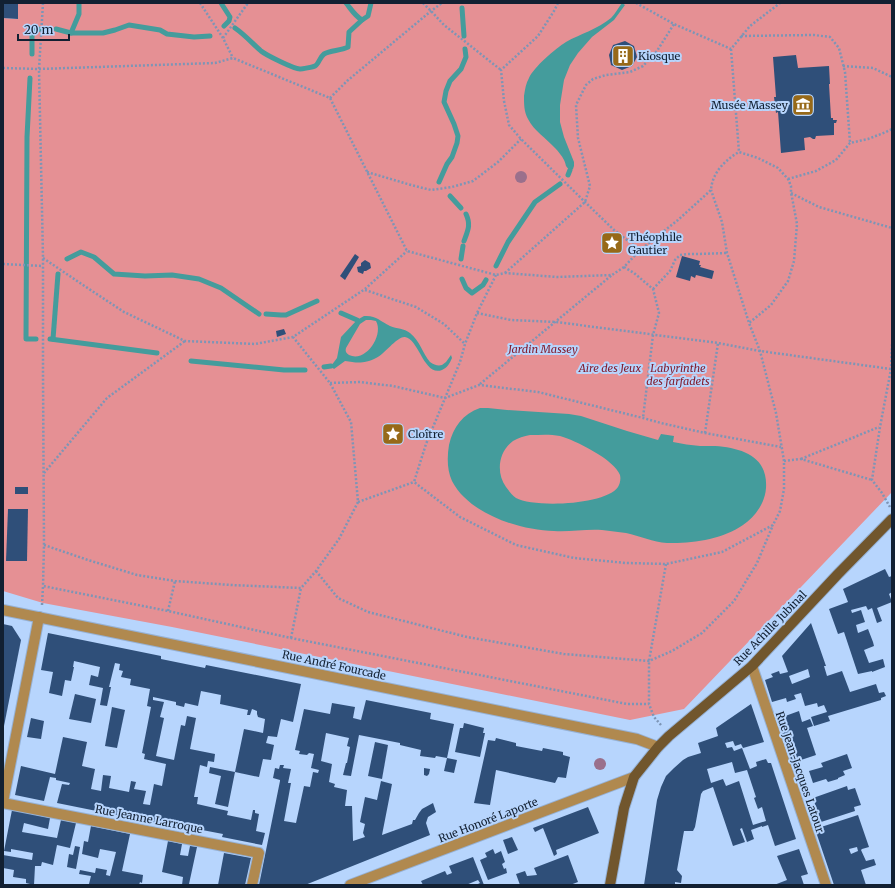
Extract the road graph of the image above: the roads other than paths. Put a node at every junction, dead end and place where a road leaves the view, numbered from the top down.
1 (892, 518) edge
2 (3, 610) edge
3 (39, 617) junction
4 (752, 666) junction
5 (658, 747) junction
6 (634, 777) junction
7 (3, 803) edge
8 (369, 882) edge
9 (252, 885) edge
10 (350, 885) edge
11 (610, 885) edge
12 (826, 885) edge

1 - 4 main road, Rue Achille Jubinal
2 - 3 street, Rue André Fourcade
3 - 5 street, Rue André Fourcade
3 - 7 street
4 - 5 main road, Rue Achille Jubinal
4 - 12 street, Rue Jean-Jacques Latour
5 - 6 main road, Rue Achille Jubinal
6 - 8 street, Rue Honoré Laporte
6 - 11 main road
7 - 9 street, Rue Jeanne Larroque
8 - 10 street, Rue Honoré Laporte

